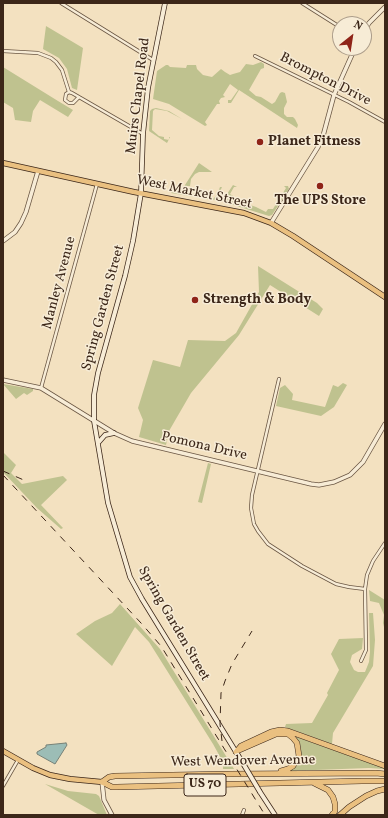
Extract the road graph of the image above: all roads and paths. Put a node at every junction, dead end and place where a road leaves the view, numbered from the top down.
1 (61, 3) edge
2 (165, 3) edge
3 (302, 3) edge
4 (385, 7) edge
5 (372, 20) edge
6 (332, 21) edge
7 (3, 51) edge
8 (255, 56) dead end
9 (351, 56) edge
10 (153, 60) junction
11 (69, 92) junction
12 (334, 95) junction
13 (79, 97) junction
14 (385, 122) edge
15 (143, 134) junction
16 (3, 163) edge
17 (38, 171) junction
18 (97, 184) junction
19 (141, 193) junction
20 (271, 223) junction
21 (3, 241) edge
22 (385, 297) edge
23 (279, 379) dead end
24 (3, 380) edge
25 (41, 388) junction
26 (94, 421) junction
27 (385, 424) edge
28 (114, 433) junction
29 (98, 443) junction
30 (258, 471) junction
31 (385, 543) edge
32 (365, 589) junction
33 (360, 661) dead end
34 (3, 751) edge
35 (236, 752) junction
36 (18, 760) junction
37 (385, 766) edge
38 (229, 774) junction
39 (385, 774) edge
40 (385, 781) edge
41 (102, 782) junction
42 (309, 782) junction
43 (3, 786) edge
44 (385, 789) edge
45 (244, 810) dead end
46 (112, 815) edge
47 (242, 815) edge
48 (275, 815) edge
49 (332, 815) edge
50 (340, 815) edge

1 - 10 street
2 - 10 main road, Muirs Chapel Road
3 - 6 street
4 - 5 street
7 - 11 street
8 - 12 street, Brompton Drive
9 - 12 street
10 - 15 main road, Muirs Chapel Road
11 - 13 street
11 - 13 street
12 - 14 street, Brompton Drive
12 - 20 street
13 - 15 street
15 - 19 main road, Muirs Chapel Road
16 - 17 main road, West Market Street
17 - 18 main road, West Market Street
17 - 21 street
18 - 19 main road, West Market Street
18 - 25 street, Manley Avenue
19 - 20 main road, West Market Street
19 - 26 main road, Spring Garden Street
20 - 22 main road, West Market Street
23 - 30 street
24 - 25 street, Pomona Drive
25 - 26 street, Pomona Drive
26 - 28 street, Pomona Drive
26 - 29 main road, Spring Garden Street
27 - 30 street, Pomona Drive
28 - 29 main road
28 - 30 street, Pomona Drive
29 - 35 main road, Spring Garden Street
30 - 32 street
31 - 32 street
32 - 33 street
34 - 36 main road, West Wendover Avenue / US 70
35 - 37 highway
35 - 38 highway
35 - 48 main road, Spring Garden Street, bridge
36 - 41 main road, West Wendover Avenue / US 70
36 - 43 street
38 - 39 highway, West Wendover Avenue / US 70
38 - 41 highway, West Wendover Avenue / US 70
40 - 42 highway, West Wendover Avenue / US 70
41 - 42 highway, West Wendover Avenue / US 70
41 - 46 street
42 - 49 highway
44 - 50 highway
45 - 47 street

